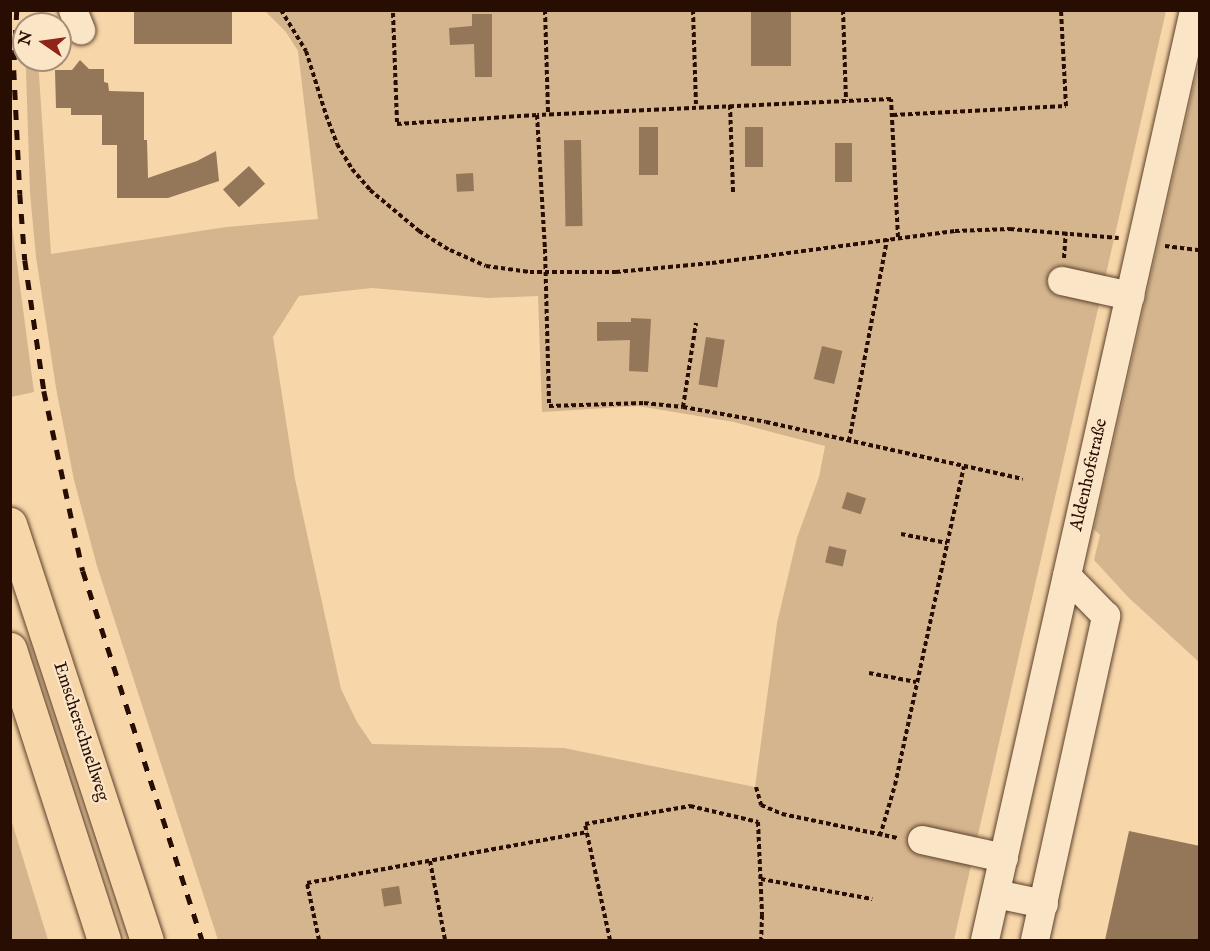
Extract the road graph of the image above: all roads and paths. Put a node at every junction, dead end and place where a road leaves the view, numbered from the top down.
1 (281, 10) edge
2 (545, 10) edge
3 (693, 10) edge
4 (843, 10) edge
5 (1061, 10) edge
6 (1194, 10) edge
7 (393, 13) dead end
8 (846, 100) junction
9 (730, 105) junction
10 (696, 106) junction
11 (548, 114) junction
12 (892, 115) junction
13 (537, 116) junction
14 (733, 192) dead end
15 (898, 237) junction
16 (887, 238) junction
17 (1142, 242) junction
18 (1200, 250) edge
19 (545, 273) junction
20 (1062, 281) dead end
21 (1130, 296) junction
22 (696, 323) dead end
23 (683, 407) junction
24 (849, 441) junction
25 (964, 465) junction
26 (1023, 479) dead end
27 (10, 524) edge
28 (901, 534) dead end
29 (947, 543) junction
30 (1067, 576) junction
31 (10, 649) edge
32 (869, 673) dead end
33 (916, 682) junction
34 (756, 788) dead end
35 (587, 832) junction
36 (880, 836) junction
37 (922, 840) joint
38 (1004, 858) junction
39 (430, 861) junction
40 (761, 879) junction
41 (996, 894) junction
42 (872, 899) dead end
43 (1044, 904) junction
44 (104, 940) edge
45 (147, 940) edge
46 (319, 940) edge
47 (445, 940) edge
48 (610, 940) edge
49 (761, 940) edge
50 (986, 940) edge
51 (1035, 940) edge

1 - 19 path
2 - 11 path
3 - 10 path
4 - 8 path
5 - 12 path
6 - 17 street, Aldenhofstraße
7 - 13 path
8 - 9 path
8 - 12 path
9 - 10 path
9 - 14 path
10 - 11 path
11 - 13 path
12 - 15 path
13 - 19 path
15 - 16 path
15 - 17 path
16 - 19 path
16 - 24 path
17 - 18 path
17 - 21 street, Aldenhofstraße
19 - 23 path
20 - 21 street
21 - 30 street, Aldenhofstraße
22 - 23 path
23 - 24 path
24 - 25 path
25 - 26 path
25 - 29 path
27 - 45 highway, Emscherschnellweg
28 - 29 path
29 - 33 path
30 - 38 street, Aldenhofstraße
30 - 43 street
31 - 44 highway
32 - 33 path
33 - 36 path
34 - 36 path
35 - 39 path
35 - 40 path
35 - 48 path
36 - 37 path
37 - 38 street
38 - 41 street, Aldenhofstraße
39 - 46 path
39 - 47 path
40 - 42 path
40 - 49 path
41 - 43 street
41 - 50 street, Aldenhofstraße
43 - 51 street

